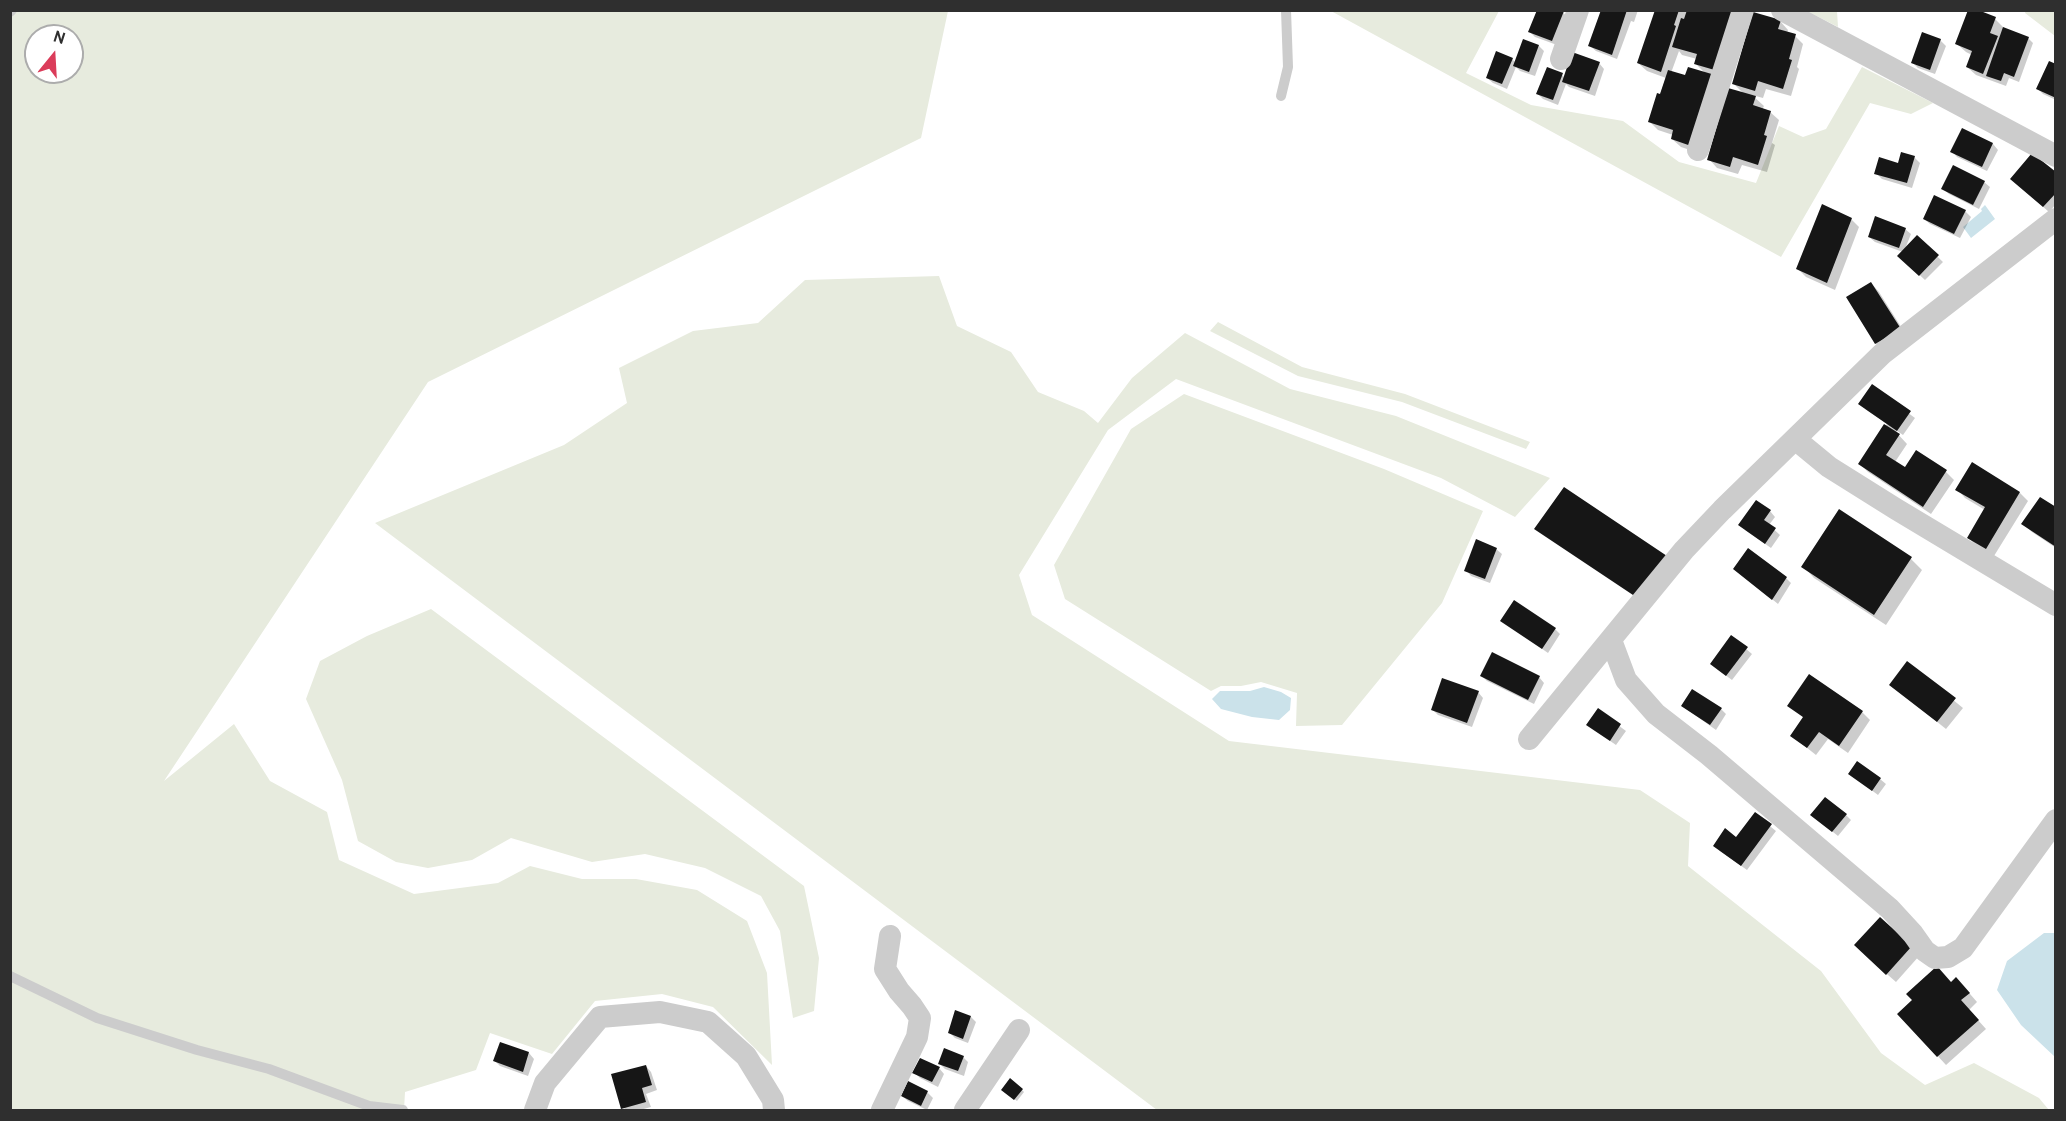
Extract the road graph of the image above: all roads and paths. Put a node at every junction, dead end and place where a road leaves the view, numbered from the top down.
1 (1286, 10) edge
2 (1578, 10) edge
3 (1743, 10) edge
4 (1782, 10) edge
5 (1561, 59) dead end
6 (1281, 96) dead end
7 (1698, 150) dead end
8 (2055, 156) edge
9 (2055, 220) edge
10 (1795, 439) junction
11 (2055, 605) edge
12 (1611, 640) junction
13 (1529, 739) dead end
14 (2055, 820) edge
15 (890, 936) dead end
16 (10, 976) edge
17 (1019, 1030) dead end
18 (403, 1110) edge
19 (535, 1110) edge
20 (774, 1110) edge
21 (882, 1110) edge
22 (965, 1110) edge

1 - 6 lane
2 - 5 street
3 - 7 street
4 - 8 street
9 - 10 street
10 - 11 street
10 - 12 street
12 - 13 street
12 - 14 street
15 - 21 street
16 - 18 lane
17 - 22 street
19 - 20 street

